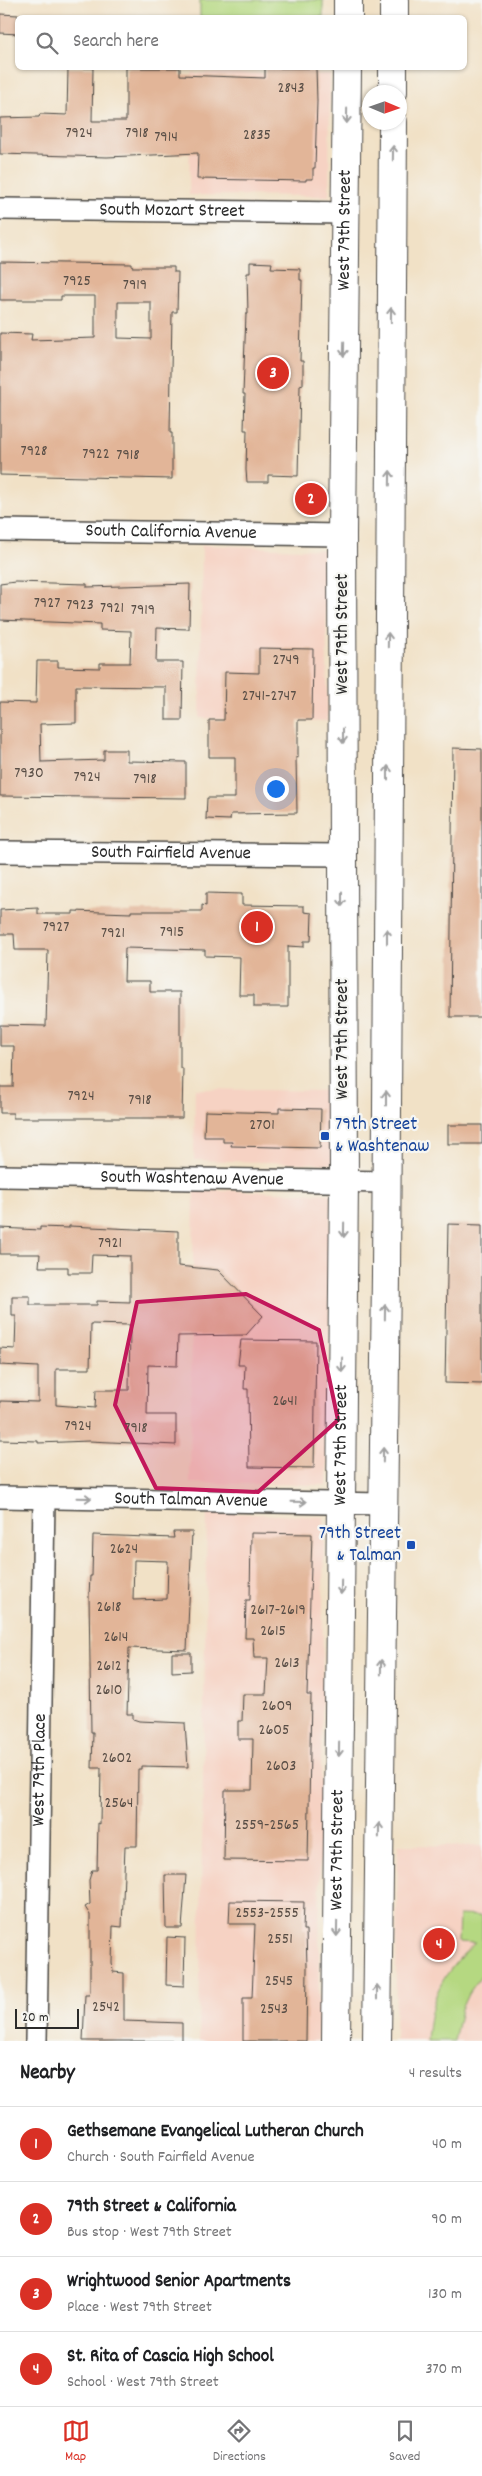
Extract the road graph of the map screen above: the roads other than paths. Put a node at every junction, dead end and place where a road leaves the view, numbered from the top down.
1 (348, 0) edge
2 (394, 0) edge
3 (348, 15) edge
4 (394, 15) edge
5 (347, 70) edge
6 (394, 70) edge
7 (393, 85) edge
8 (393, 130) edge
9 (0, 208) edge
10 (346, 213) junction
11 (0, 530) edge
12 (342, 535) junction
13 (0, 852) edge
14 (342, 855) junction
15 (0, 1176) edge
16 (344, 1182) junction
17 (386, 1182) junction
18 (0, 1496) edge
19 (44, 1498) junction
20 (341, 1503) junction
21 (383, 1504) junction
22 (36, 2041) edge
23 (336, 2041) edge
24 (377, 2041) edge

1 - 3 main road
2 - 4 main road
5 -> 10 main road, West 79th Street
6 - 7 main road
17 -> 8 main road
9 - 10 street, South Mozart Street
10 -> 12 main road, West 79th Street
11 - 12 street, South California Avenue
12 -> 14 main road, West 79th Street
13 - 14 street, South Fairfield Avenue
14 -> 16 main road, West 79th Street
15 - 16 street, South Washtenaw Avenue
16 - 17 street, South Washtenaw Avenue
16 -> 20 main road, West 79th Street
21 -> 17 main road
18 - 19 street, South Talman Avenue
19 -> 20 street, South Talman Avenue
19 - 22 street, West 79th Place
20 - 21 street, South Talman Avenue
20 -> 23 main road, West 79th Street
24 -> 21 main road

